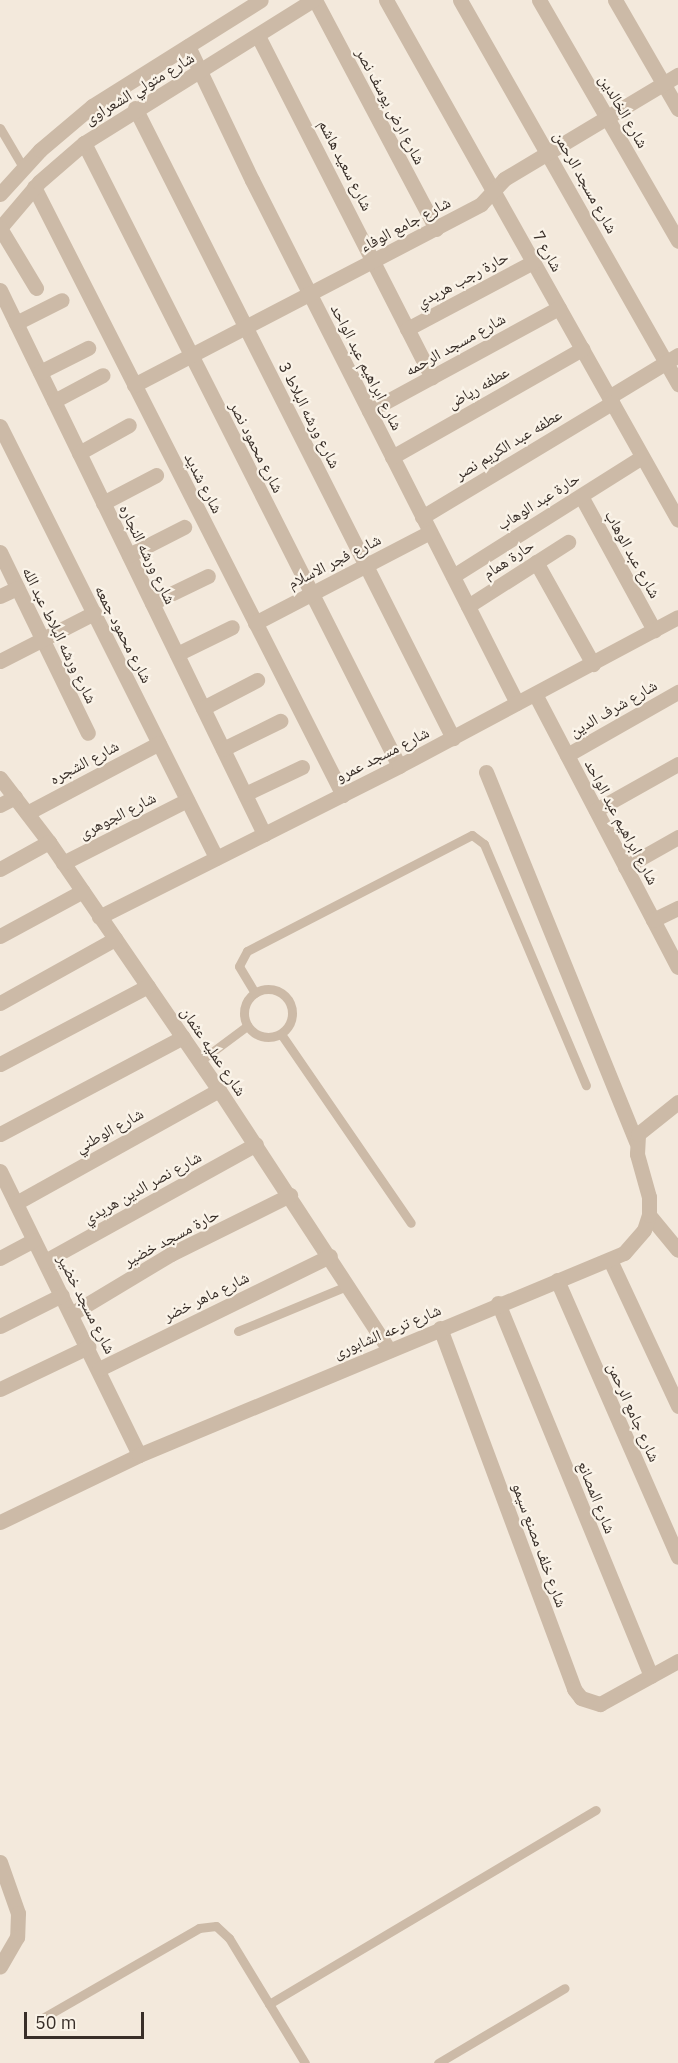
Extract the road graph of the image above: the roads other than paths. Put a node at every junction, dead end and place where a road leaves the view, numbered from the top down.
1 (261, 0) edge
2 (314, 0) edge
3 (386, 0) edge
4 (460, 0) edge
5 (539, 0) edge
6 (615, 0) edge
7 (258, 36) junction
8 (188, 46) junction
9 (201, 72) junction
10 (678, 75) edge
11 (664, 84) junction
12 (135, 108) junction
13 (678, 109) edge
14 (608, 118) junction
15 (0, 128) edge
16 (84, 143) junction
17 (549, 153) junction
18 (23, 167) junction
19 (34, 187) junction
20 (493, 190) junction
21 (0, 194) edge
22 (0, 228) edge
23 (436, 229) junction
24 (678, 241) edge
25 (374, 261) junction
26 (533, 262) junction
27 (36, 288) dead end
28 (0, 290) edge
29 (310, 294) junction
30 (62, 300) dead end
31 (559, 308) junction
32 (16, 322) junction
33 (246, 327) junction
34 (407, 329) junction
35 (88, 348) dead end
36 (582, 349) junction
37 (191, 355) junction
38 (672, 359) edge
39 (40, 372) junction
40 (103, 375) dead end
41 (432, 377) junction
42 (678, 384) edge
43 (134, 385) junction
44 (611, 400) junction
45 (54, 401) junction
46 (369, 411) junction
47 (129, 425) dead end
48 (0, 426) edge
49 (79, 453) junction
50 (642, 456) junction
51 (392, 457) junction
52 (156, 475) dead end
53 (581, 495) junction
54 (103, 503) junction
55 (422, 517) junction
56 (678, 520) edge
57 (184, 527) dead end
58 (430, 532) junction
59 (568, 542) dead end
60 (0, 552) edge
61 (129, 555) junction
62 (536, 562) junction
63 (366, 565) junction
64 (208, 576) dead end
65 (453, 576) junction
66 (17, 588) junction
67 (312, 593) junction
68 (0, 596) edge
69 (152, 603) junction
70 (468, 606) junction
71 (94, 613) junction
72 (678, 617) edge
73 (255, 623) junction
74 (232, 627) dead end
75 (654, 630) junction
76 (42, 640) junction
77 (177, 654) junction
78 (0, 661) edge
79 (593, 664) junction
80 (257, 680) dead end
81 (678, 692) edge
82 (535, 694) junction
83 (517, 703) junction
84 (203, 708) junction
85 (280, 721) dead end
86 (88, 733) dead end
87 (453, 738) junction
88 (159, 743) junction
89 (223, 749) junction
90 (567, 755) junction
91 (678, 764) edge
92 (399, 766) junction
93 (302, 767) dead end
94 (486, 772) dead end
95 (0, 778) edge
96 (245, 794) junction
97 (343, 795) junction
98 (15, 796) junction
99 (187, 800) junction
100 (0, 805) edge
101 (596, 810) junction
102 (27, 813) junction
103 (264, 834) junction
104 (678, 837) edge
105 (49, 842) junction
106 (216, 858) junction
107 (63, 863) junction
108 (625, 867) junction
109 (0, 869) edge
110 (83, 891) junction
111 (678, 908) edge
112 (99, 917) junction
113 (653, 920) junction
114 (0, 936) edge
115 (116, 939) junction
116 (678, 967) edge
117 (148, 986) junction
118 (255, 993) junction
119 (0, 1003) edge
120 (247, 1026) junction
121 (281, 1034) junction
122 (183, 1037) junction
123 (200, 1061) junction
124 (0, 1064) edge
125 (585, 1085) dead end
126 (219, 1090) junction
127 (678, 1102) edge
128 (0, 1134) edge
129 (636, 1142) junction
130 (256, 1144) junction
131 (0, 1171) edge
132 (4, 1188) edge
133 (290, 1195) junction
134 (16, 1203) junction
135 (649, 1215) junction
136 (411, 1223) dead end
137 (34, 1240) junction
138 (678, 1250) edge
139 (330, 1256) junction
140 (0, 1258) edge
141 (610, 1260) junction
142 (45, 1261) junction
143 (557, 1280) junction
144 (349, 1285) junction
145 (62, 1295) junction
146 (498, 1303) junction
147 (72, 1314) junction
148 (0, 1326) edge
149 (440, 1328) junction
150 (238, 1330) dead end
151 (88, 1347) junction
152 (389, 1350) junction
153 (99, 1369) junction
154 (0, 1389) edge
155 (678, 1406) edge
156 (139, 1455) junction
157 (0, 1522) edge
158 (678, 1557) edge
159 (678, 1661) edge
160 (651, 1676) junction
161 (596, 1810) dead end
162 (0, 1862) edge
163 (0, 1966) edge
164 (565, 1988) dead end
165 (269, 2004) junction
166 (41, 2019) dead end
167 (305, 2063) edge
168 (438, 2063) edge

1 - 8 street, شارع متولي الشعراوى
2 - 7 street, شارع متولي الشعراوى
2 - 23 street, شارع ارض يوسف نصر
3 - 20 street, شارع 7
4 - 17 street, شارع مسجد الرحمن
5 - 14 street, شارع الخالدين
6 - 11 street
7 - 9 street, شارع متولي الشعراوى
7 - 25 street, شارع سعيد هاشم
8 - 9 street, شارع ابراهيم عبد الواحد
8 - 18 street, شارع متولي الشعراوى
9 - 12 street, شارع متولي الشعراوى
9 - 29 street, شارع ابراهيم عبد الواحد
10 - 11 street, شارع جامع الوفاء
11 - 13 street
11 - 14 street, شارع جامع الوفاء
12 - 16 street, شارع متولي الشعراوى
12 - 33 street, شارع ورشه البلاط 3
14 - 17 street, شارع جامع الوفاء
14 - 24 street, شارع الخالدين
15 - 18 lane
16 - 19 street, شارع متولي الشعراوى
16 - 37 street, شارع محمود نصر
17 - 20 street, شارع جامع الوفاء
17 - 38 street, شارع مسجد الرحمن
18 - 21 street, شارع متولي الشعراوى
19 - 22 street, شارع متولي الشعراوى
19 - 43 street, شارع شديد
20 - 23 street, شارع جامع الوفاء
20 - 26 street, شارع 7
22 - 27 street
23 - 25 street, شارع جامع الوفاء
25 - 29 street, شارع جامع الوفاء
25 - 34 street, شارع سعيد هاشم
26 - 31 street, شارع 7
26 - 34 street, حارة رجب هريدي
28 - 32 street, شارع ورشه النجاره
29 - 33 street, شارع جامع الوفاء
29 - 46 street, شارع ابراهيم عبد الواحد
30 - 32 street
31 - 36 street, شارع 7
31 - 41 street, شارع مسجد الرحمه
32 - 39 street, شارع ورشه النجاره
33 - 37 street, شارع جامع الوفاء
33 - 63 street, شارع ورشه البلاط 3
34 - 41 street, شارع سعيد هاشم
35 - 39 street
36 - 44 street, شارع 7
36 - 51 street, عطفه رياض
37 - 43 street, شارع جامع الوفاء
37 - 67 street, شارع محمود نصر
38 - 42 street, شارع مسجد الرحمن
38 - 44 street, عطفه عبد الكريم نصر
39 - 45 street, شارع ورشه النجاره
40 - 45 street
41 - 46 street, شارع مسجد الرحمه
43 - 73 street, شارع شديد
44 - 50 street, شارع 7
44 - 55 street, عطفه عبد الكريم نصر
45 - 49 street, شارع ورشه النجاره
46 - 51 street, شارع ابراهيم عبد الواحد
47 - 49 street
48 - 71 street, شارع محمود جمعه
49 - 54 street, شارع ورشه النجاره
50 - 53 street, حارة عبد الوهاب
50 - 56 street, شارع 7
51 - 55 street, شارع ابراهيم عبد الواحد
52 - 54 street
53 - 65 street, حارة عبد الوهاب
53 - 75 street, شارع عبد الوهاب
54 - 61 street, شارع ورشه النجاره
55 - 58 street, شارع ابراهيم عبد الواحد
57 - 61 street
58 - 63 street, شارع فجر الاسلام
58 - 65 street, شارع ابراهيم عبد الواحد
59 - 62 street, حارة همام
60 - 66 street, شارع ورشه البلاط عبد الله
61 - 69 street, شارع ورشه النجاره
62 - 70 street, حارة همام
62 - 79 street
63 - 67 street, شارع فجر الاسلام
63 - 87 street, شارع ورشه البلاط 3
64 - 69 street
65 - 70 street, شارع ابراهيم عبد الواحد
66 - 68 street
66 - 76 street, شارع ورشه البلاط عبد الله
67 - 73 street, شارع فجر الاسلام
67 - 92 street, شارع محمود نصر
69 - 77 street, شارع ورشه النجاره
70 - 83 street, شارع ابراهيم عبد الواحد
71 - 76 street
71 - 88 street, شارع محمود جمعه
72 - 75 street, شارع مسجد عمرو
73 - 97 street, شارع شديد
74 - 77 street
75 - 79 street, شارع مسجد عمرو
76 - 78 street
76 - 86 street, شارع ورشه البلاط عبد الله
77 - 84 street, شارع ورشه النجاره
79 - 82 street, شارع مسجد عمرو
80 - 84 street
81 - 90 street, شارع شرف الدين
82 - 83 street, شارع مسجد عمرو
82 - 90 street, شارع ابراهيم عبد الواحد
83 - 87 street, شارع مسجد عمرو
84 - 89 street, شارع ورشه النجاره
85 - 89 street
87 - 92 street, شارع مسجد عمرو
88 - 99 street, شارع محمود جمعه
88 - 102 street, شارع الشجره
89 - 96 street, شارع ورشه النجاره
90 - 101 street, شارع ابراهيم عبد الواحد
91 - 101 street
92 - 97 street, شارع مسجد عمرو
93 - 96 street
94 - 129 street
95 - 98 street, شارع عمليه عثمان
96 - 103 street, شارع ورشه النجاره
97 - 103 street, شارع مسجد عمرو
98 - 100 street
98 - 102 street, شارع عمليه عثمان
99 - 106 street, شارع محمود جمعه
99 - 107 street, شارع الجوهرى
101 - 108 street, شارع ابراهيم عبد الواحد
102 - 105 street, شارع عمليه عثمان
103 - 106 street, شارع مسجد عمرو
104 - 108 street
105 - 107 street, شارع عمليه عثمان
105 - 109 street
106 - 112 street, شارع مسجد عمرو
107 - 110 street, شارع عمليه عثمان
108 - 113 street, شارع ابراهيم عبد الواحد
110 - 112 street, شارع عمليه عثمان
110 - 114 street
111 - 113 street
112 - 115 street, شارع عمليه عثمان
113 - 116 street, شارع ابراهيم عبد الواحد
115 - 117 street, شارع عمليه عثمان
115 - 119 street
117 - 122 street, شارع عمليه عثمان
117 - 124 street
118 - 120 lane
118 - 121 lane
118 - 125 lane
120 - 121 lane
120 - 123 lane
121 - 136 lane
122 - 123 street, شارع عمليه عثمان
122 - 128 street
123 - 126 street, شارع عمليه عثمان
126 - 130 street, شارع عمليه عثمان
126 - 134 street, شارع الوطني
127 - 129 street
129 - 135 street
130 - 133 street, شارع عمليه عثمان
130 - 142 street, شارع نصر الدين هريدي
131 - 132 street, شارع مسجد خضير
132 - 134 street, شارع مسجد خضير
133 - 139 street, شارع عمليه عثمان
133 - 147 street, حارة مسجد خضير
134 - 137 street, شارع مسجد خضير
135 - 138 street
135 - 141 street, شارع ترعه الشابورى
137 - 140 street
137 - 142 street, شارع مسجد خضير
139 - 144 street, شارع عمليه عثمان
139 - 153 street, شارع ماهر خضر
141 - 143 street, شارع ترعه الشابورى
141 - 155 street
142 - 145 street, شارع مسجد خضير
143 - 146 street, شارع ترعه الشابورى
143 - 158 street, شارع جامع الرحمن
144 - 150 lane
144 - 152 street, شارع عمليه عثمان
145 - 147 street, شارع مسجد خضير
145 - 148 street
146 - 149 street, شارع ترعه الشابورى
146 - 160 street, شارع المصانع
147 - 151 street, شارع مسجد خضير
149 - 152 street, شارع ترعه الشابورى
149 - 160 street, شارع خلف مصنع سيمو
151 - 153 street, شارع مسجد خضير
151 - 154 street
152 - 156 street, شارع ترعه الشابورى
153 - 156 street, شارع مسجد خضير
156 - 157 street, شارع ترعه الشابورى
159 - 160 street
161 - 165 lane
162 - 163 street
164 - 168 lane
165 - 166 lane
165 - 167 lane

